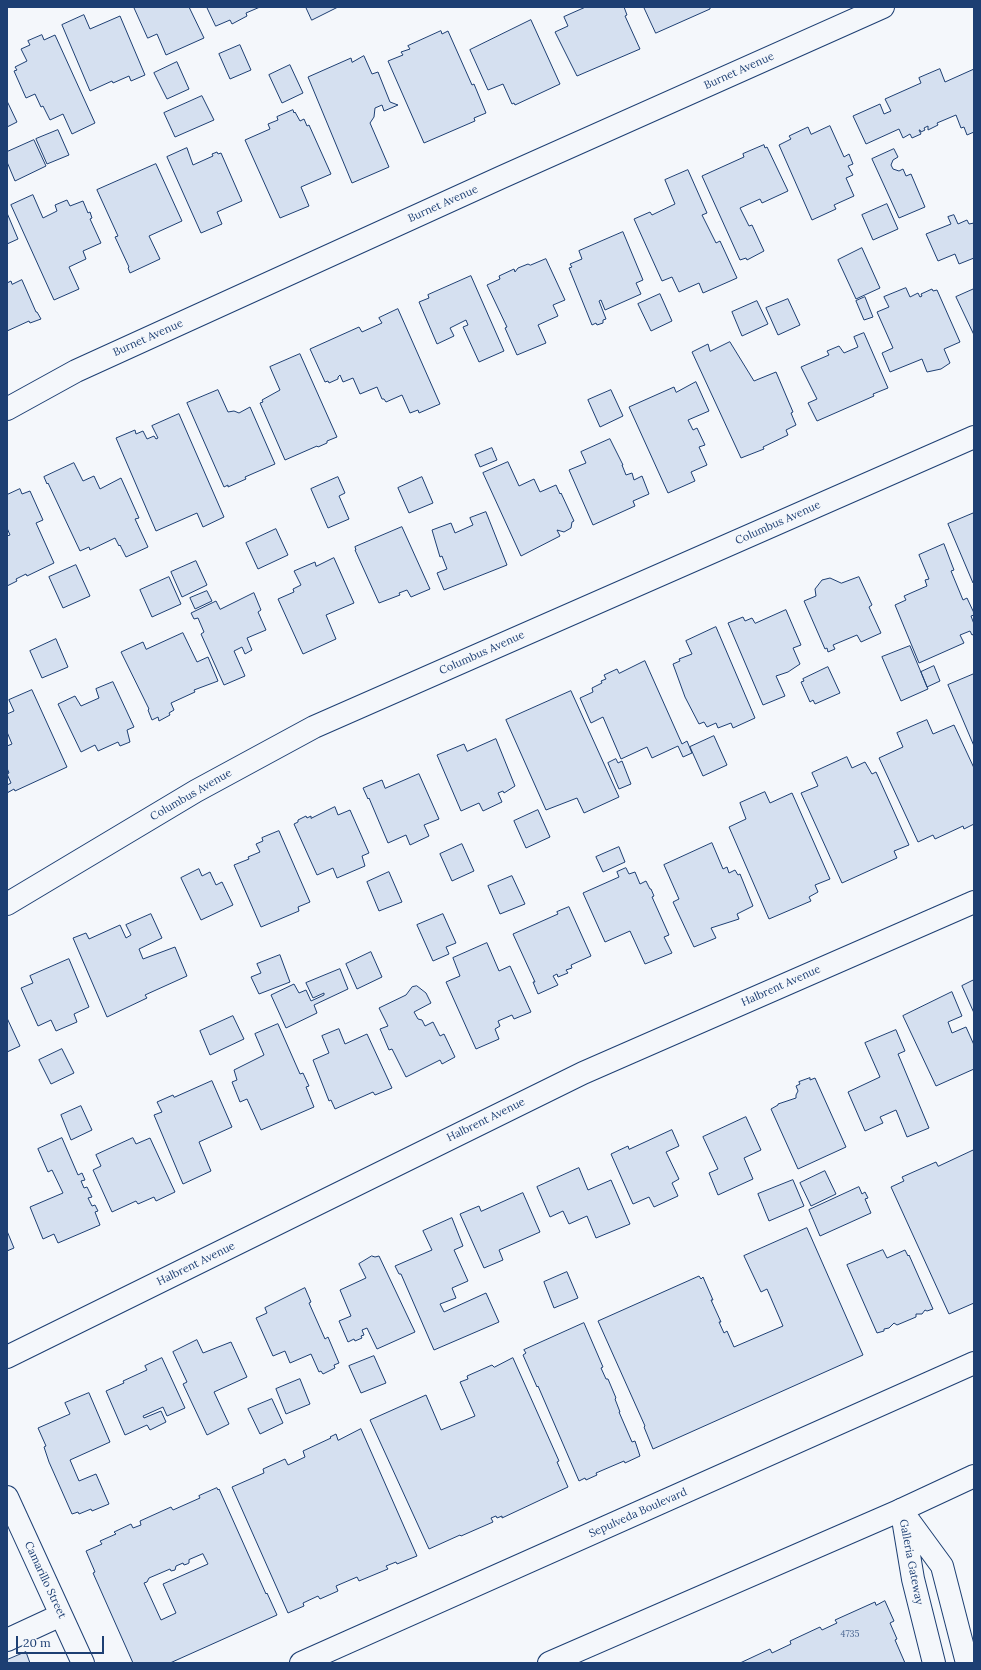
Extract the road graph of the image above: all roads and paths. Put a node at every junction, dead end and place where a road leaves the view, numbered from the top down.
1 (883, 7) edge
2 (7, 409) edge
3 (974, 437) edge
4 (974, 902) edge
5 (7, 904) edge
6 (7, 1357) edge
7 (974, 1363) edge
8 (974, 1476) edge
9 (7, 1497) edge
10 (901, 1510) junction
11 (61, 1615) junction
12 (7, 1640) edge
13 (83, 1663) edge
14 (301, 1663) edge
15 (549, 1663) edge
16 (934, 1663) edge
17 (967, 1663) edge

1 - 2 street, Burnet Avenue
3 - 5 street, Columbus Avenue
4 - 6 street, Halbrent Avenue
7 - 14 street, Sepulveda Boulevard
8 - 10 street
9 - 11 street, Camarillo Street
10 - 15 street
10 - 16 street, Galleria Gateway
10 - 17 street, Galleria Gateway
11 - 12 street
11 - 13 street, Camarillo Street

